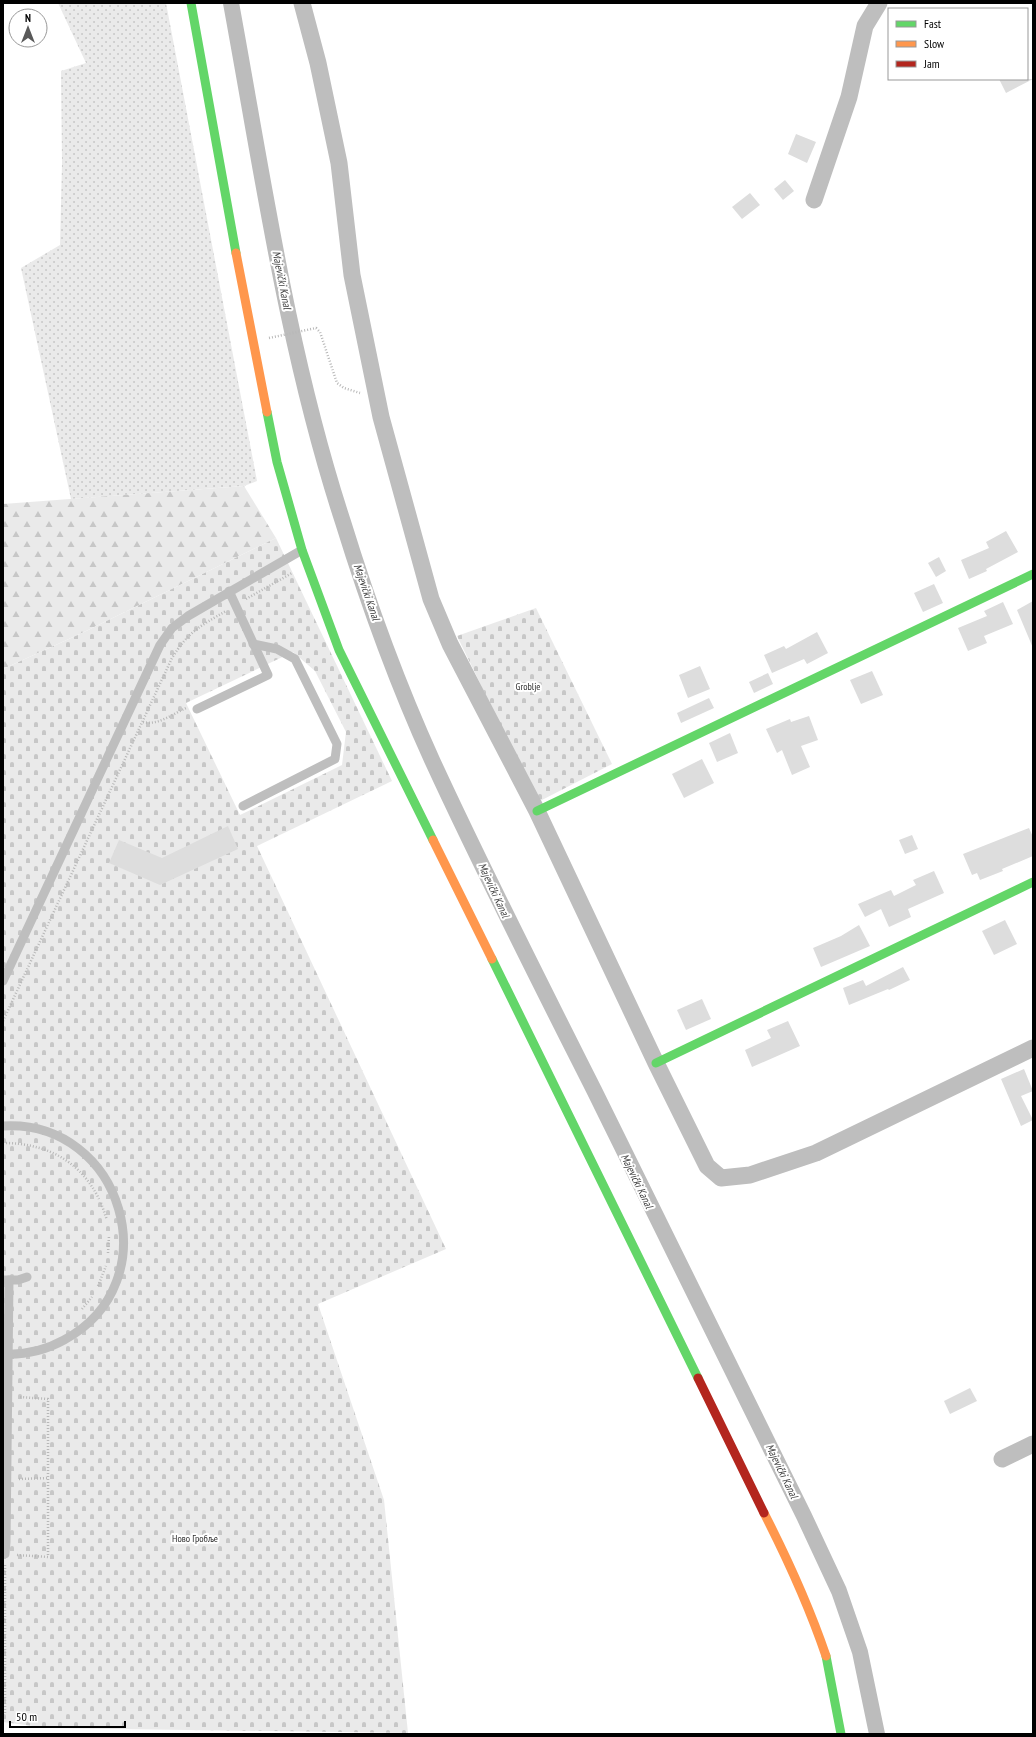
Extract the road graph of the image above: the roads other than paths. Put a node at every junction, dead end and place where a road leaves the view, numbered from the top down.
1 (191, 3) edge
2 (302, 3) edge
3 (879, 3) edge
4 (814, 200) dead end
5 (302, 550) junction
6 (1033, 574) edge
7 (229, 591) junction
8 (253, 644) junction
9 (197, 709) road end
10 (243, 806) dead end
11 (537, 811) junction
12 (1033, 882) edge
13 (3, 981) edge
14 (1033, 1048) edge
15 (656, 1063) junction
16 (3, 1126) edge
17 (27, 1277) dead end
18 (6, 1280) edge
19 (6, 1354) edge
20 (1033, 1444) edge
21 (1002, 1459) dead end
22 (4, 1554) edge
23 (841, 1734) edge

1 - 5 street
2 - 11 street
3 - 4 street
5 - 7 lane
5 - 23 street
6 - 11 street
7 - 8 lane
7 - 13 lane
8 - 9 lane
8 - 10 lane
11 - 15 street
12 - 15 street
14 - 15 street
16 - 19 lane
17 - 18 lane
18 - 19 lane
19 - 22 lane
20 - 21 street

